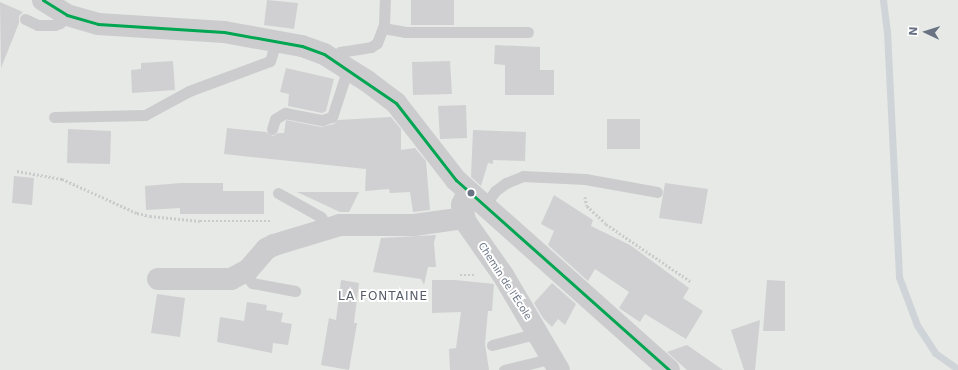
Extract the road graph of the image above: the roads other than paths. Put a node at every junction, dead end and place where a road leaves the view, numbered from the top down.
1 (43, 0) edge
2 (384, 0) edge
3 (66, 14) junction
4 (25, 19) dead end
5 (383, 28) junction
6 (528, 32) dead end
7 (276, 40) junction
8 (341, 64) junction
9 (54, 117) dead end
10 (272, 129) dead end
11 (468, 192) junction
12 (657, 192) dead end
13 (278, 193) dead end
14 (486, 205) junction
15 (464, 218) junction
16 (324, 222) dead end
17 (244, 273) junction
18 (158, 279) dead end
19 (295, 291) dead end
20 (538, 333) junction
21 (492, 345) dead end
22 (556, 364) edge
23 (504, 370) edge
24 (669, 370) edge

1 - 3 street
2 - 5 lane
3 - 4 lane
3 - 7 street
5 - 6 lane
5 - 8 lane
7 - 8 street
7 - 9 lane
8 - 10 lane
8 - 11 street
11 - 14 street
11 - 15 street
12 - 14 lane
13 - 16 lane
14 - 24 street
15 - 17 street
15 - 20 street, Chemin de l'École
17 - 18 street
17 - 19 lane
20 - 21 lane
20 - 22 street, Chemin de l'École
22 - 23 lane

